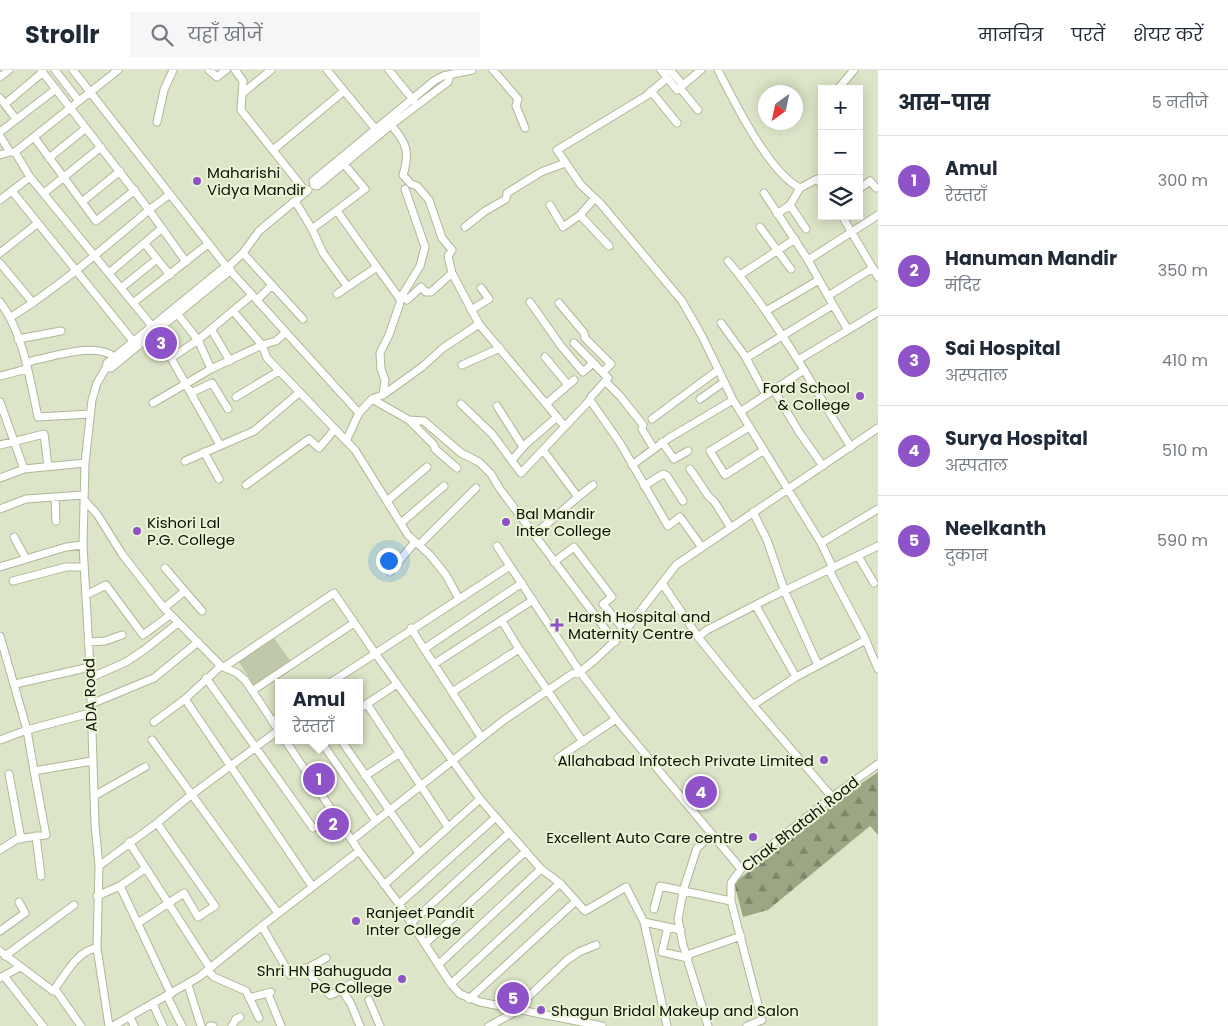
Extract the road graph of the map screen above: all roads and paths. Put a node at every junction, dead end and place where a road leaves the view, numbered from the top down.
1 (9, 70) edge
2 (55, 70) edge
3 (73, 70) edge
4 (117, 70) edge
5 (173, 70) edge
6 (209, 70) edge
7 (226, 70) edge
8 (234, 70) edge
9 (271, 70) edge
10 (327, 70) edge
11 (472, 70) edge
12 (493, 70) edge
13 (661, 70) edge
14 (670, 70) edge
15 (700, 70) edge
16 (718, 70) edge
17 (854, 70) edge
18 (42, 71) edge
19 (392, 71) edge
20 (0, 77) edge
21 (667, 78) junction
22 (841, 85) edge
23 (680, 88) junction
24 (56, 89) junction
25 (344, 91) junction
26 (651, 91) junction
27 (90, 92) junction
28 (244, 92) junction
29 (2, 101) edge
30 (80, 101) junction
31 (415, 102) junction
32 (70, 108) junction
33 (698, 110) dead end
34 (16, 119) junction
35 (157, 122) dead end
36 (677, 123) dead end
37 (391, 125) junction
38 (86, 128) junction
39 (525, 128) dead end
40 (0, 132) edge
41 (378, 132) junction
42 (0, 136) edge
43 (34, 137) junction
44 (101, 147) junction
45 (272, 150) junction
46 (13, 152) junction
47 (0, 155) edge
48 (50, 158) junction
49 (565, 163) junction
50 (344, 164) junction
51 (120, 172) junction
52 (30, 177) junction
53 (64, 177) junction
54 (818, 179) edge
55 (314, 184) junction
56 (863, 186) edge
57 (800, 188) junction
58 (876, 188) dead end
59 (405, 189) dead end
60 (134, 190) junction
61 (12, 191) junction
62 (306, 192) junction
63 (44, 193) junction
64 (764, 193) dead end
65 (170, 194) junction
66 (595, 198) junction
67 (0, 200) edge
68 (295, 201) junction
69 (82, 202) junction
70 (550, 205) dead end
71 (790, 205) junction
72 (149, 210) junction
73 (337, 211) junction
74 (777, 214) junction
75 (580, 215) junction
76 (878, 215) edge
77 (845, 220) edge
78 (38, 223) junction
79 (465, 227) dead end
80 (760, 227) dead end
81 (161, 229) junction
82 (312, 229) junction
83 (806, 229) dead end
84 (852, 231) junction
85 (794, 239) junction
86 (145, 244) junction
87 (208, 244) junction
88 (609, 246) dead end
89 (777, 250) junction
90 (0, 253) edge
91 (243, 253) junction
92 (95, 256) junction
93 (157, 259) junction
94 (808, 260) junction
95 (728, 261) dead end
96 (186, 262) junction
97 (0, 263) edge
98 (377, 267) junction
99 (228, 268) junction
100 (873, 268) junction
101 (791, 269) dead end
102 (76, 271) junction
103 (109, 273) junction
104 (170, 274) junction
105 (452, 274) junction
106 (740, 275) junction
107 (878, 276) edge
108 (819, 280) junction
109 (272, 284) junction
110 (347, 286) junction
111 (121, 288) junction
112 (481, 288) dead end
113 (337, 294) dead end
114 (828, 296) junction
115 (255, 297) junction
116 (401, 297) junction
117 (0, 302) edge
118 (530, 302) dead end
119 (33, 303) junction
120 (133, 303) junction
121 (559, 303) dead end
122 (833, 305) junction
123 (471, 310) junction
124 (766, 310) junction
125 (175, 311) junction
126 (233, 311) junction
127 (878, 312) edge
128 (11, 317) junction
129 (303, 319) dead end
130 (721, 323) dead end
131 (479, 324) junction
132 (152, 326) junction
133 (211, 329) junction
134 (848, 330) junction
135 (61, 331) dead end
136 (286, 332) junction
137 (584, 335) junction
138 (782, 336) junction
139 (18, 339) junction
140 (198, 340) junction
141 (133, 341) junction
142 (574, 343) junction
143 (262, 345) junction
144 (500, 348) junction
145 (564, 350) junction
146 (114, 357) junction
147 (545, 357) dead end
148 (746, 358) junction
149 (798, 360) junction
150 (230, 361) junction
151 (593, 363) junction
152 (462, 365) dead end
153 (27, 366) junction
154 (106, 368) junction
155 (211, 369) junction
156 (718, 370) junction
157 (804, 370) junction
158 (279, 371) junction
159 (603, 372) junction
160 (0, 376) edge
161 (574, 380) dead end
162 (605, 381) junction
163 (724, 382) junction
164 (186, 383) junction
165 (568, 385) junction
166 (774, 390) junction
167 (300, 392) junction
168 (191, 393) junction
169 (383, 395) junction
170 (766, 395) junction
171 (236, 397) dead end
172 (700, 399) dead end
173 (372, 400) junction
174 (590, 400) junction
175 (733, 400) junction
176 (0, 402) edge
177 (153, 403) dead end
178 (461, 404) dead end
179 (546, 404) junction
180 (497, 406) dead end
181 (228, 409) dead end
182 (740, 412) junction
183 (359, 413) junction
184 (90, 414) junction
185 (557, 417) junction
186 (409, 420) junction
187 (652, 420) dead end
188 (564, 426) junction
189 (749, 427) junction
190 (878, 428) edge
191 (335, 429) junction
192 (14, 441) junction
193 (346, 441) junction
194 (662, 442) junction
195 (0, 445) edge
196 (220, 445) junction
197 (523, 447) junction
198 (851, 447) junction
199 (654, 448) junction
200 (543, 450) junction
201 (764, 450) junction
202 (688, 451) dead end
203 (204, 452) junction
204 (512, 460) junction
205 (184, 461) dead end
206 (85, 463) junction
207 (632, 465) junction
208 (48, 466) junction
209 (823, 466) junction
210 (427, 467) dead end
211 (457, 468) dead end
212 (24, 469) junction
213 (690, 469) dead end
214 (0, 478) edge
215 (219, 479) dead end
216 (593, 485) dead end
217 (246, 486) dead end
218 (444, 486) dead end
219 (644, 486) junction
220 (476, 488) dead end
221 (788, 489) junction
222 (55, 497) junction
223 (578, 497) junction
224 (84, 498) junction
225 (387, 501) junction
226 (683, 501) dead end
227 (0, 509) edge
228 (878, 509) edge
229 (753, 512) junction
230 (56, 521) dead end
231 (401, 524) junction
232 (731, 528) junction
233 (534, 535) junction
234 (14, 537) dead end
235 (417, 543) junction
236 (821, 543) junction
237 (83, 545) junction
238 (497, 546) dead end
239 (701, 546) junction
240 (878, 546) edge
241 (858, 556) junction
242 (26, 558) junction
243 (554, 562) junction
244 (510, 566) junction
245 (0, 567) edge
246 (84, 567) junction
247 (165, 568) dead end
248 (831, 569) junction
249 (390, 572) dead end
250 (13, 581) dead end
251 (522, 583) junction
252 (662, 583) junction
253 (874, 583) dead end
254 (185, 591) junction
255 (785, 592) junction
256 (86, 595) junction
257 (459, 598) junction
258 (533, 600) junction
259 (603, 604) junction
260 (756, 606) junction
261 (164, 608) junction
262 (202, 611) dead end
263 (593, 612) junction
264 (170, 615) junction
265 (502, 621) junction
266 (178, 623) junction
267 (354, 623) junction
268 (411, 628) junction
269 (625, 631) junction
270 (0, 636) edge
271 (122, 636) dead end
272 (698, 637) junction
273 (866, 640) junction
274 (88, 642) junction
275 (198, 642) junction
276 (615, 642) junction
277 (519, 648) junction
278 (424, 649) junction
279 (2, 653) edge
280 (374, 653) junction
281 (434, 664) junction
282 (818, 665) junction
283 (90, 667) junction
284 (223, 667) junction
285 (878, 669) edge
286 (580, 672) junction
287 (796, 677) junction
288 (90, 678) junction
289 (206, 678) junction
290 (336, 679) edge
291 (15, 684) junction
292 (397, 684) junction
293 (547, 690) junction
294 (252, 691) junction
295 (452, 692) junction
296 (185, 699) junction
297 (91, 704) junction
298 (367, 704) junction
299 (753, 705) junction
300 (363, 706) edge
301 (90, 713) junction
302 (275, 718) edge
303 (616, 719) junction
304 (154, 722) dead end
305 (27, 730) junction
306 (275, 734) edge
307 (482, 737) junction
308 (0, 740) edge
309 (152, 740) dead end
310 (583, 742) junction
311 (288, 744) edge
312 (323, 744) edge
313 (344, 744) edge
314 (256, 747) junction
315 (400, 753) junction
316 (558, 758) dead end
317 (451, 760) junction
318 (92, 761) junction
319 (878, 764) edge
320 (231, 765) junction
321 (144, 767) dead end
322 (34, 771) junction
323 (9, 774) dead end
324 (365, 776) junction
325 (421, 784) junction
326 (191, 795) junction
327 (94, 796) junction
328 (832, 797) junction
329 (480, 799) junction
330 (389, 810) junction
331 (495, 818) junction
332 (376, 821) junction
333 (157, 823) junction
334 (448, 827) junction
335 (313, 828) dead end
336 (509, 833) junction
337 (712, 834) junction
338 (36, 836) junction
339 (21, 839) junction
340 (352, 840) junction
341 (129, 842) junction
342 (0, 850) edge
343 (359, 851) junction
344 (526, 851) junction
345 (419, 853) junction
346 (99, 866) junction
347 (146, 868) junction
348 (741, 868) junction
349 (541, 869) junction
350 (41, 876) dead end
351 (560, 883) junction
352 (384, 885) junction
353 (120, 886) junction
354 (312, 886) junction
355 (684, 892) junction
356 (97, 896) junction
357 (576, 901) junction
358 (731, 901) junction
359 (18, 902) dead end
360 (168, 904) junction
361 (399, 904) junction
362 (74, 905) dead end
363 (654, 909) dead end
364 (278, 913) junction
365 (644, 922) junction
366 (138, 923) junction
367 (411, 923) junction
368 (262, 926) junction
369 (668, 927) junction
370 (0, 930) edge
371 (681, 930) junction
372 (741, 936) junction
373 (426, 943) junction
374 (596, 945) dead end
375 (97, 948) junction
376 (2, 954) edge
377 (687, 957) junction
378 (326, 958) dead end
379 (439, 964) junction
380 (20, 967) junction
381 (306, 969) junction
382 (209, 970) junction
383 (2, 977) edge
384 (351, 984) dead end
385 (451, 984) junction
386 (188, 985) junction
387 (55, 989) junction
388 (342, 990) junction
389 (169, 995) junction
390 (249, 998) junction
391 (469, 999) junction
392 (369, 1000) dead end
393 (153, 1004) junction
394 (517, 1011) junction
395 (130, 1017) junction
396 (240, 1017) dead end
397 (259, 1018) dead end
398 (558, 1022) edge
399 (43, 1026) edge
400 (81, 1026) edge
401 (109, 1026) edge
402 (113, 1026) edge
403 (134, 1026) edge
404 (163, 1026) edge
405 (182, 1026) edge
406 (200, 1026) edge
407 (232, 1026) edge
408 (281, 1026) edge
409 (360, 1026) edge
410 (380, 1026) edge
411 (489, 1026) edge
412 (602, 1026) edge
413 (667, 1026) edge
414 (708, 1026) edge
415 (747, 1026) edge

1 - 20 street
2 - 30 street
3 - 27 street
4 - 27 street
5 - 35 street
6 - 7 street
8 - 28 street
9 - 28 street
10 - 25 street
11 - 31 street
12 - 39 street
13 - 21 street
14 - 23 street
15 - 23 street
16 - 57 street
17 - 22 street
18 - 24 street
18 - 29 street
19 - 31 street
21 - 23 street
21 - 26 street
23 - 33 street
24 - 32 street
24 - 34 street
25 - 41 street
25 - 45 street
26 - 36 street
26 - 49 street
27 - 30 street
27 - 65 street
28 - 45 street
29 - 34 street
30 - 32 street
31 - 37 street
31 - 41 street
32 - 38 street
32 - 43 street
34 - 40 street
37 - 41 street
37 - 105 street
38 - 44 street
38 - 48 street
41 - 50 street
41 - 55 street
42 - 46 street
43 - 46 street
43 - 48 street
44 - 51 street
44 - 53 street
45 - 62 street
46 - 47 street
46 - 52 street
48 - 53 street
49 - 66 street
49 - 79 street
50 - 55 street
50 - 73 street
51 - 60 street
51 - 69 street
52 - 61 street
52 - 63 street
53 - 63 street
53 - 69 street
54 - 57 street
55 - 62 street
56 - 58 street
57 - 71 street
59 - 116 street
60 - 69 street
60 - 72 street
61 - 67 street
61 - 78 street
62 - 68 street
63 - 92 street
64 - 74 street
65 - 72 street
65 - 87 street
66 - 75 street
66 - 156 street
68 - 82 street
68 - 91 street
70 - 75 street
71 - 74 street
71 - 83 street
72 - 81 street
72 - 92 street
73 - 82 street
73 - 98 street
74 - 85 street
75 - 88 street
76 - 84 street
77 - 84 street
78 - 90 street
78 - 102 street
80 - 89 street
81 - 86 street
81 - 96 street
82 - 110 street
84 - 94 street
84 - 100 street
85 - 89 street
85 - 94 street
86 - 93 street
86 - 103 street
87 - 96 street
87 - 99 street
89 - 101 street
89 - 106 street
91 - 99 street
91 - 109 street
92 - 102 street
92 - 103 street
93 - 104 street
93 - 111 street
94 - 108 street
95 - 106 street
96 - 104 street
97 - 119 street
98 - 110 street
98 - 116 street
99 - 115 street
99 - 125 street
100 - 107 street
100 - 114 street
102 - 119 street
102 - 141 street
103 - 111 street
104 - 120 street
105 - 116 street
105 - 123 street
106 - 124 street
108 - 114 street
108 - 124 street
109 - 115 street
109 - 129 street
110 - 113 street
111 - 120 street
112 - 123 street
114 - 122 street
115 - 126 street
115 - 136 street
116 - 169 street
117 - 128 street
118 - 145 street
119 - 128 street
120 - 132 street
121 - 137 street
122 - 134 street
122 - 138 street
123 - 131 street
124 - 138 street
125 - 132 street, ADA Road
125 - 140 street
125 - 154 street
126 - 133 street
126 - 143 street
127 - 134 street
128 - 139 street
130 - 148 street
131 - 144 street
131 - 169 street
132 - 141 street, ADA Road
133 - 140 street
133 - 150 street
134 - 149 street
135 - 139 street
136 - 143 street
136 - 183 street
137 - 142 street
137 - 159 street
138 - 148 street
138 - 149 street
139 - 153 street
140 - 155 street
140 - 164 street
141 - 146 street, ADA Road
142 - 145 street
142 - 151 street
143 - 150 street
143 - 158 street
144 - 152 street
144 - 179 street
145 - 151 street
146 - 153 street
146 - 154 street, ADA Road
147 - 165 street
148 - 170 street
149 - 157 street
150 - 155 street
151 - 159 street
153 - 160 street
153 - 184 street
154 - 184 street, ADA Road
155 - 164 street
156 - 163 street
156 - 187 street
157 - 166 street
157 - 198 street
158 - 167 street
158 - 171 street
159 - 162 street
161 - 165 street
162 - 174 street
162 - 199 street
163 - 172 street
163 - 175 street
164 - 168 street
164 - 177 street
165 - 179 street
166 - 170 street
166 - 209 street
167 - 191 street
167 - 196 street
168 - 181 street
168 - 196 street
169 - 173 street
170 - 182 street
173 - 183 street
173 - 186 street
174 - 188 street
174 - 207 street
175 - 182 street
175 - 194 street
176 - 192 street
178 - 204 street
179 - 185 street
180 - 197 street
182 - 189 street
183 - 193 street
184 - 206 street, ADA Road
185 - 188 street
185 - 197 street
186 - 211 street
186 - 233 street
188 - 200 street
189 - 201 street
189 - 201 street
190 - 198 street
191 - 193 street
191 - 217 street
192 - 195 street
192 - 208 street
192 - 212 street
193 - 225 street
194 - 199 street
194 - 202 street
196 - 203 street
197 - 204 street
198 - 209 street
199 - 207 street
200 - 204 street
200 - 223 street
201 - 221 street
203 - 205 street
203 - 215 street
206 - 208 street
206 - 224 street, ADA Road
207 - 219 street
208 - 212 street
209 - 221 street
210 - 225 street
212 - 214 street
213 - 232 street
216 - 223 street
218 - 231 street
219 - 226 street
219 - 239 street
220 - 235 street
221 - 229 street
221 - 236 street
222 - 224 street
222 - 227 street
222 - 230 street
223 - 233 street
224 - 237 street, ADA Road
224 - 261 street
225 - 231 street
228 - 236 street
229 - 232 street
229 - 255 street
231 - 235 street
232 - 239 street
233 - 243 street
234 - 242 street
235 - 249 street
235 - 257 street
236 - 248 street
237 - 242 street
237 - 246 street, ADA Road
238 - 244 street
239 - 252 street
240 - 241 street
241 - 248 street
241 - 253 street
242 - 245 street
243 - 259 street
243 - 263 street
244 - 251 street
244 - 257 street
246 - 250 street
246 - 256 street, ADA Road
247 - 254 street
248 - 255 street
248 - 273 street
251 - 258 street
251 - 278 street
252 - 269 street
252 - 272 street
254 - 261 street
254 - 262 street
255 - 260 street
255 - 282 street
256 - 264 street
256 - 274 street, ADA Road
257 - 268 street
258 - 265 street
258 - 286 street
259 - 263 street
259 - 269 street
260 - 272 street
260 - 287 street
261 - 264 street
263 - 276 street
264 - 266 street
265 - 277 street
265 - 281 street
266 - 275 street
266 - 288 street
267 - 280 street
267 - 284 street
267 - 294 street
268 - 278 street
268 - 280 street
269 - 276 street
270 - 279 street
271 - 274 street
272 - 299 street
273 - 282 street
273 - 285 street
274 - 283 street, ADA Road
275 - 284 street
275 - 297 street
276 - 286 street
277 - 293 street
277 - 295 street
278 - 281 street
279 - 291 street
280 - 290 street
280 - 292 street
281 - 295 street
282 - 287 street
283 - 288 street, ADA Road
283 - 291 street
284 - 289 street
284 - 294 street
286 - 293 street
286 - 303 street
287 - 299 street
288 - 297 street, ADA Road
289 - 296 street
289 - 314 street
291 - 305 street
292 - 298 street
292 - 317 street
293 - 307 street
293 - 310 street
294 - 302 street
295 - 307 street
296 - 304 street
296 - 320 street
297 - 301 street, ADA Road
298 - 300 street
298 - 315 street
299 - 328 street
301 - 305 street
301 - 318 street, ADA Road
303 - 310 street
303 - 337 street
305 - 308 street
305 - 322 street
306 - 314 street
307 - 317 street
309 - 326 street
310 - 316 street
311 - 340 street
312 - 332 street
313 - 324 street
314 - 320 street
314 - 335 street
315 - 324 street
315 - 325 street
317 - 325 street
317 - 329 street
318 - 322 street
318 - 327 street, ADA Road
319 - 328 street, Chak Bhatahi Road
320 - 326 street
320 - 354 street
321 - 327 street
322 - 338 street
323 - 339 street
324 - 330 street
325 - 330 street
325 - 334 street
326 - 333 street
326 - 364 street
327 - 346 street, ADA Road
328 - 348 street, Chak Bhatahi Road
329 - 331 street
329 - 334 street
330 - 332 street
330 - 345 street
331 - 336 street
331 - 361 street
332 - 340 street
333 - 341 street
333 - 360 street
334 - 345 street
336 - 344 street
336 - 367 street
337 - 348 street
337 - 355 street
338 - 339 street
338 - 350 street
339 - 342 street
340 - 343 street
341 - 346 street
341 - 347 street
343 - 352 street
343 - 354 street
344 - 349 street
344 - 373 street
345 - 352 street
346 - 356 street, ADA Road
347 - 353 street
347 - 360 street
348 - 358 street, Chak Bhatahi Road
349 - 351 street
349 - 379 street
351 - 357 street
351 - 385 street
352 - 361 street
353 - 356 street
353 - 366 street
354 - 364 street
355 - 358 street
355 - 363 street
355 - 371 street
356 - 375 street, ADA Road
357 - 365 street
357 - 391 street
358 - 372 street, Chak Bhatahi Road
359 - 370 street
360 - 366 street
360 - 382 street
361 - 367 street
362 - 376 street
364 - 368 street
365 - 369 street
365 - 413 street
366 - 389 street
367 - 373 street
368 - 381 street
368 - 382 street
369 - 371 street
369 - 377 street
371 - 377 street
372 - 377 street
372 - 415 street, Chak Bhatahi Road
373 - 379 street
374 - 394 street
375 - 387 street
375 - 401 street, ADA Road
376 - 380 street
377 - 414 street
378 - 381 street
379 - 385 street
380 - 383 street
380 - 387 street
381 - 388 street
382 - 386 street
382 - 390 street
383 - 399 street
384 - 388 street
385 - 391 street
386 - 389 street
386 - 406 street
387 - 400 street
388 - 409 street
389 - 393 street
389 - 405 street
390 - 397 street
390 - 408 street
391 - 394 street
392 - 410 street
393 - 395 street
393 - 404 street
394 - 398 street
394 - 411 street
395 - 402 street
395 - 403 street
396 - 407 street
398 - 412 street

